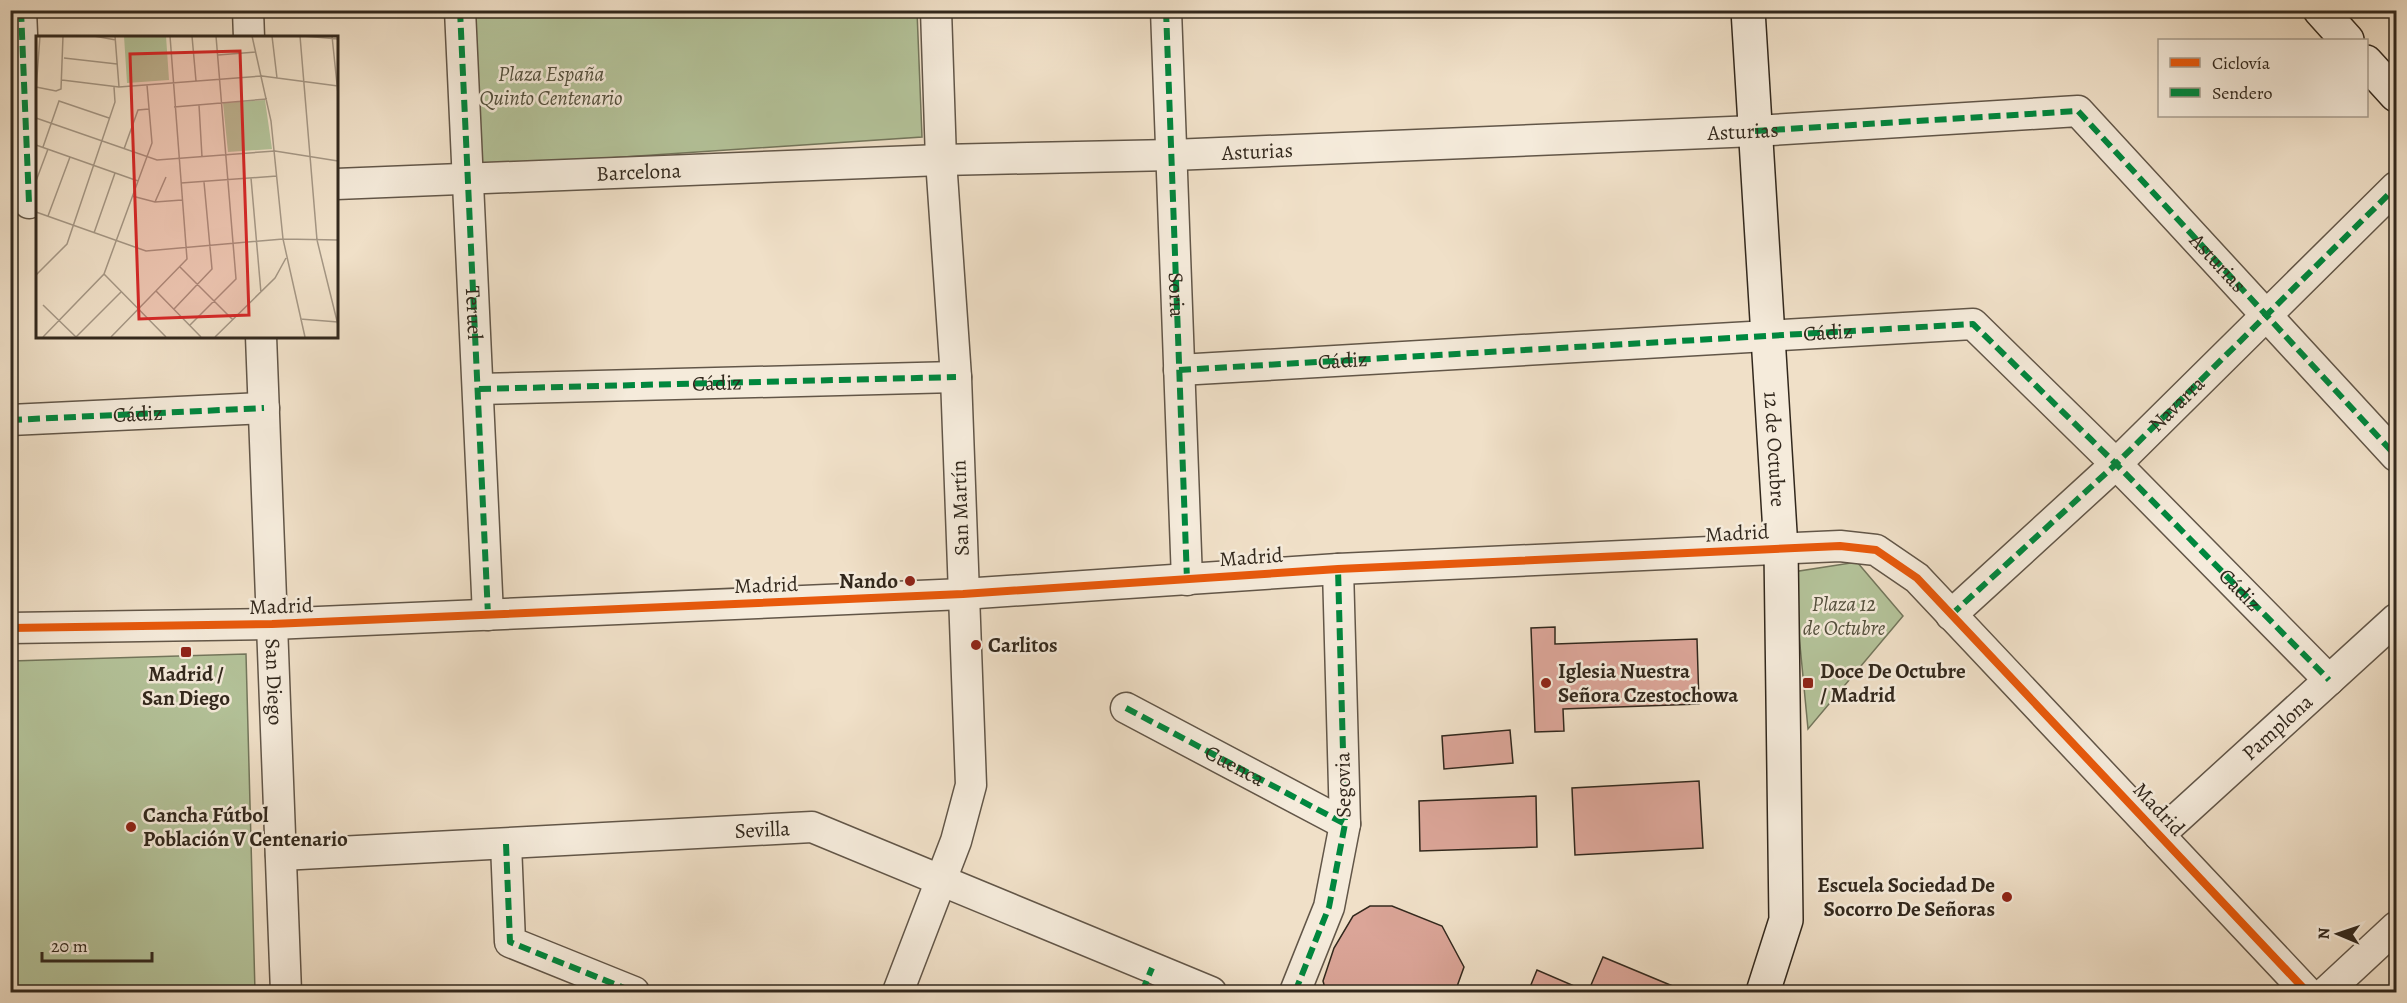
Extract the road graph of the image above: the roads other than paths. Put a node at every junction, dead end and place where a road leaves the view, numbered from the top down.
1 (21, 10) edge
2 (248, 10) edge
3 (460, 10) edge
4 (936, 10) edge
5 (1166, 10) edge
6 (1748, 10) edge
7 (2320, 10) edge
8 (249, 36) edge
9 (2346, 39) edge
10 (2368, 63) edge
11 (2397, 95) edge
12 (1755, 131) junction
13 (1172, 155) junction
14 (941, 160) junction
15 (468, 178) junction
16 (338, 184) edge
17 (2397, 187) edge
18 (26, 203) edge
19 (2265, 314) junction
20 (1768, 337) junction
21 (261, 338) edge
22 (1179, 370) junction
23 (956, 377) junction
24 (478, 389) junction
25 (264, 408) junction
26 (10, 420) edge
27 (2397, 456) edge
28 (2116, 464) junction
29 (1782, 549) junction
30 (1338, 569) junction
31 (1187, 580) junction
32 (963, 594) junction
33 (488, 615) junction
34 (1951, 615) junction
35 (2397, 619) edge
36 (272, 624) junction
37 (10, 628) edge
38 (2329, 681) junction
39 (1126, 708) dead end
40 (1345, 824) junction
41 (2159, 835) junction
42 (506, 844) junction
43 (281, 855) junction
44 (942, 879) junction
45 (2397, 927) edge
46 (1147, 980) edge
47 (286, 993) edge
48 (634, 993) edge
49 (898, 993) edge
50 (1210, 993) edge
51 (1295, 993) edge
52 (1763, 993) edge
53 (2307, 993) edge
54 (2326, 993) edge

1 - 18 street
2 - 8 street
3 - 15 street, Teruel
4 - 14 street, San Martín
5 - 13 street, Soria
6 - 12 street, 12 de Octubre
7 - 9 street
10 - 11 street
12 - 13 street, Asturias
12 - 19 street, Asturias
12 - 20 street, 12 de Octubre
13 - 14 street, Asturias
13 - 22 street, Soria
14 - 15 street, Barcelona
14 - 23 street, San Martín
15 - 16 street, Barcelona
15 - 24 street, Teruel
17 - 19 street, Navarra
19 - 27 street, Asturias
19 - 28 street, Navarra
20 - 22 street, Cádiz
20 - 28 street, Cádiz
20 - 29 street, 12 de Octubre
21 - 25 street, San Diego
22 - 31 street, Soria
23 - 24 street, Cádiz
23 - 32 street, San Martín
24 - 33 street, Teruel
25 - 26 street, Cádiz
25 - 36 street, San Diego
28 - 34 street, Navarra
28 - 38 street, Cádiz
29 - 30 street, Madrid
29 - 34 street, Madrid
29 - 52 street, 12 de Octubre
30 - 31 street, Madrid
30 - 40 street, Segovia
31 - 32 street, Madrid
32 - 33 street, Madrid
32 - 44 street, San Martín
33 - 36 street, Madrid
34 - 41 street, Madrid
35 - 38 street, Pamplona
36 - 37 street, Madrid
36 - 43 street, San Diego
38 - 41 street, Pamplona
39 - 40 street, Cuenca
40 - 51 street, Segovia
41 - 53 street, Madrid
42 - 43 street, Sevilla
42 - 44 street, Sevilla
42 - 48 street
43 - 47 street, San Diego
44 - 46 street, Sevilla
44 - 49 street, San Martín
45 - 54 street
46 - 50 street, Sevilla

